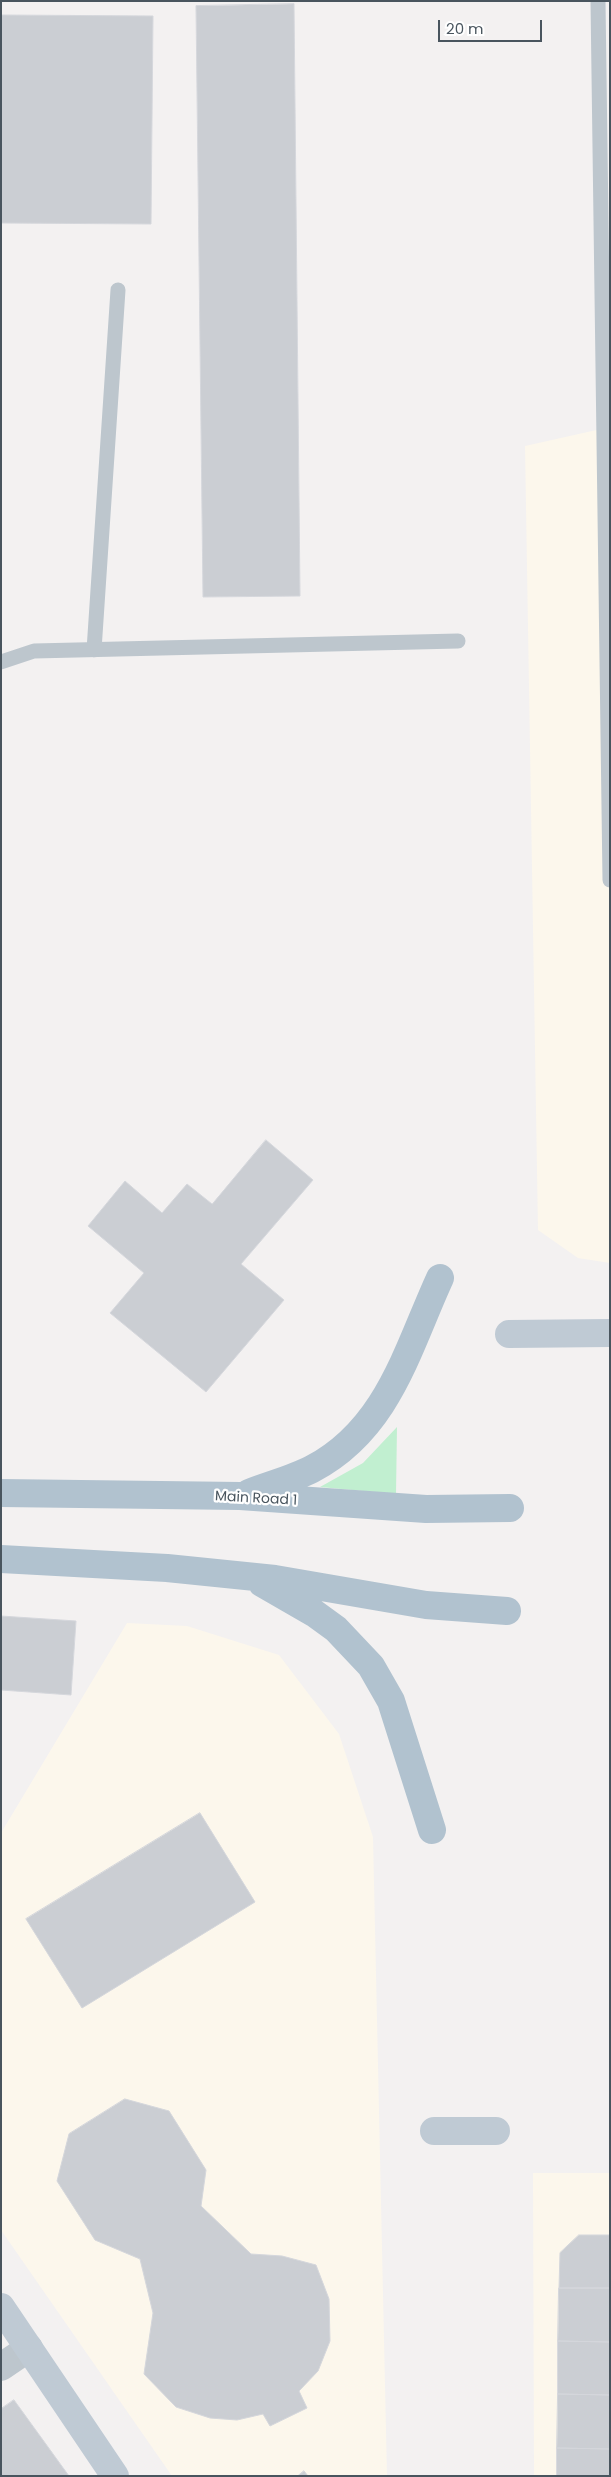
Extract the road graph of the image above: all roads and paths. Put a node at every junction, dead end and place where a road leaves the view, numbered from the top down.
1 (598, 1) edge
2 (118, 290) dead end
3 (458, 641) dead end
4 (94, 650) junction
5 (1, 662) edge
6 (610, 880) edge
7 (440, 1278) dead end
8 (610, 1333) edge
9 (510, 1334) dead end
10 (1, 1493) edge
11 (240, 1496) junction
12 (510, 1508) dead end
13 (1, 1559) edge
14 (252, 1577) junction
15 (507, 1611) dead end
16 (432, 1830) dead end
17 (434, 2131) dead end
18 (496, 2131) dead end
19 (1, 2307) edge
20 (30, 2348) junction
21 (1, 2368) edge
22 (115, 2476) edge

1 - 6 lane
2 - 4 lane
3 - 4 lane
4 - 5 lane
7 - 11 main road
8 - 9 street
10 - 11 main road, Main Road 1
11 - 12 main road, Main Road 1
13 - 14 main road
14 - 15 main road
14 - 16 main road
17 - 18 street
19 - 20 street
20 - 21 street
20 - 22 street

